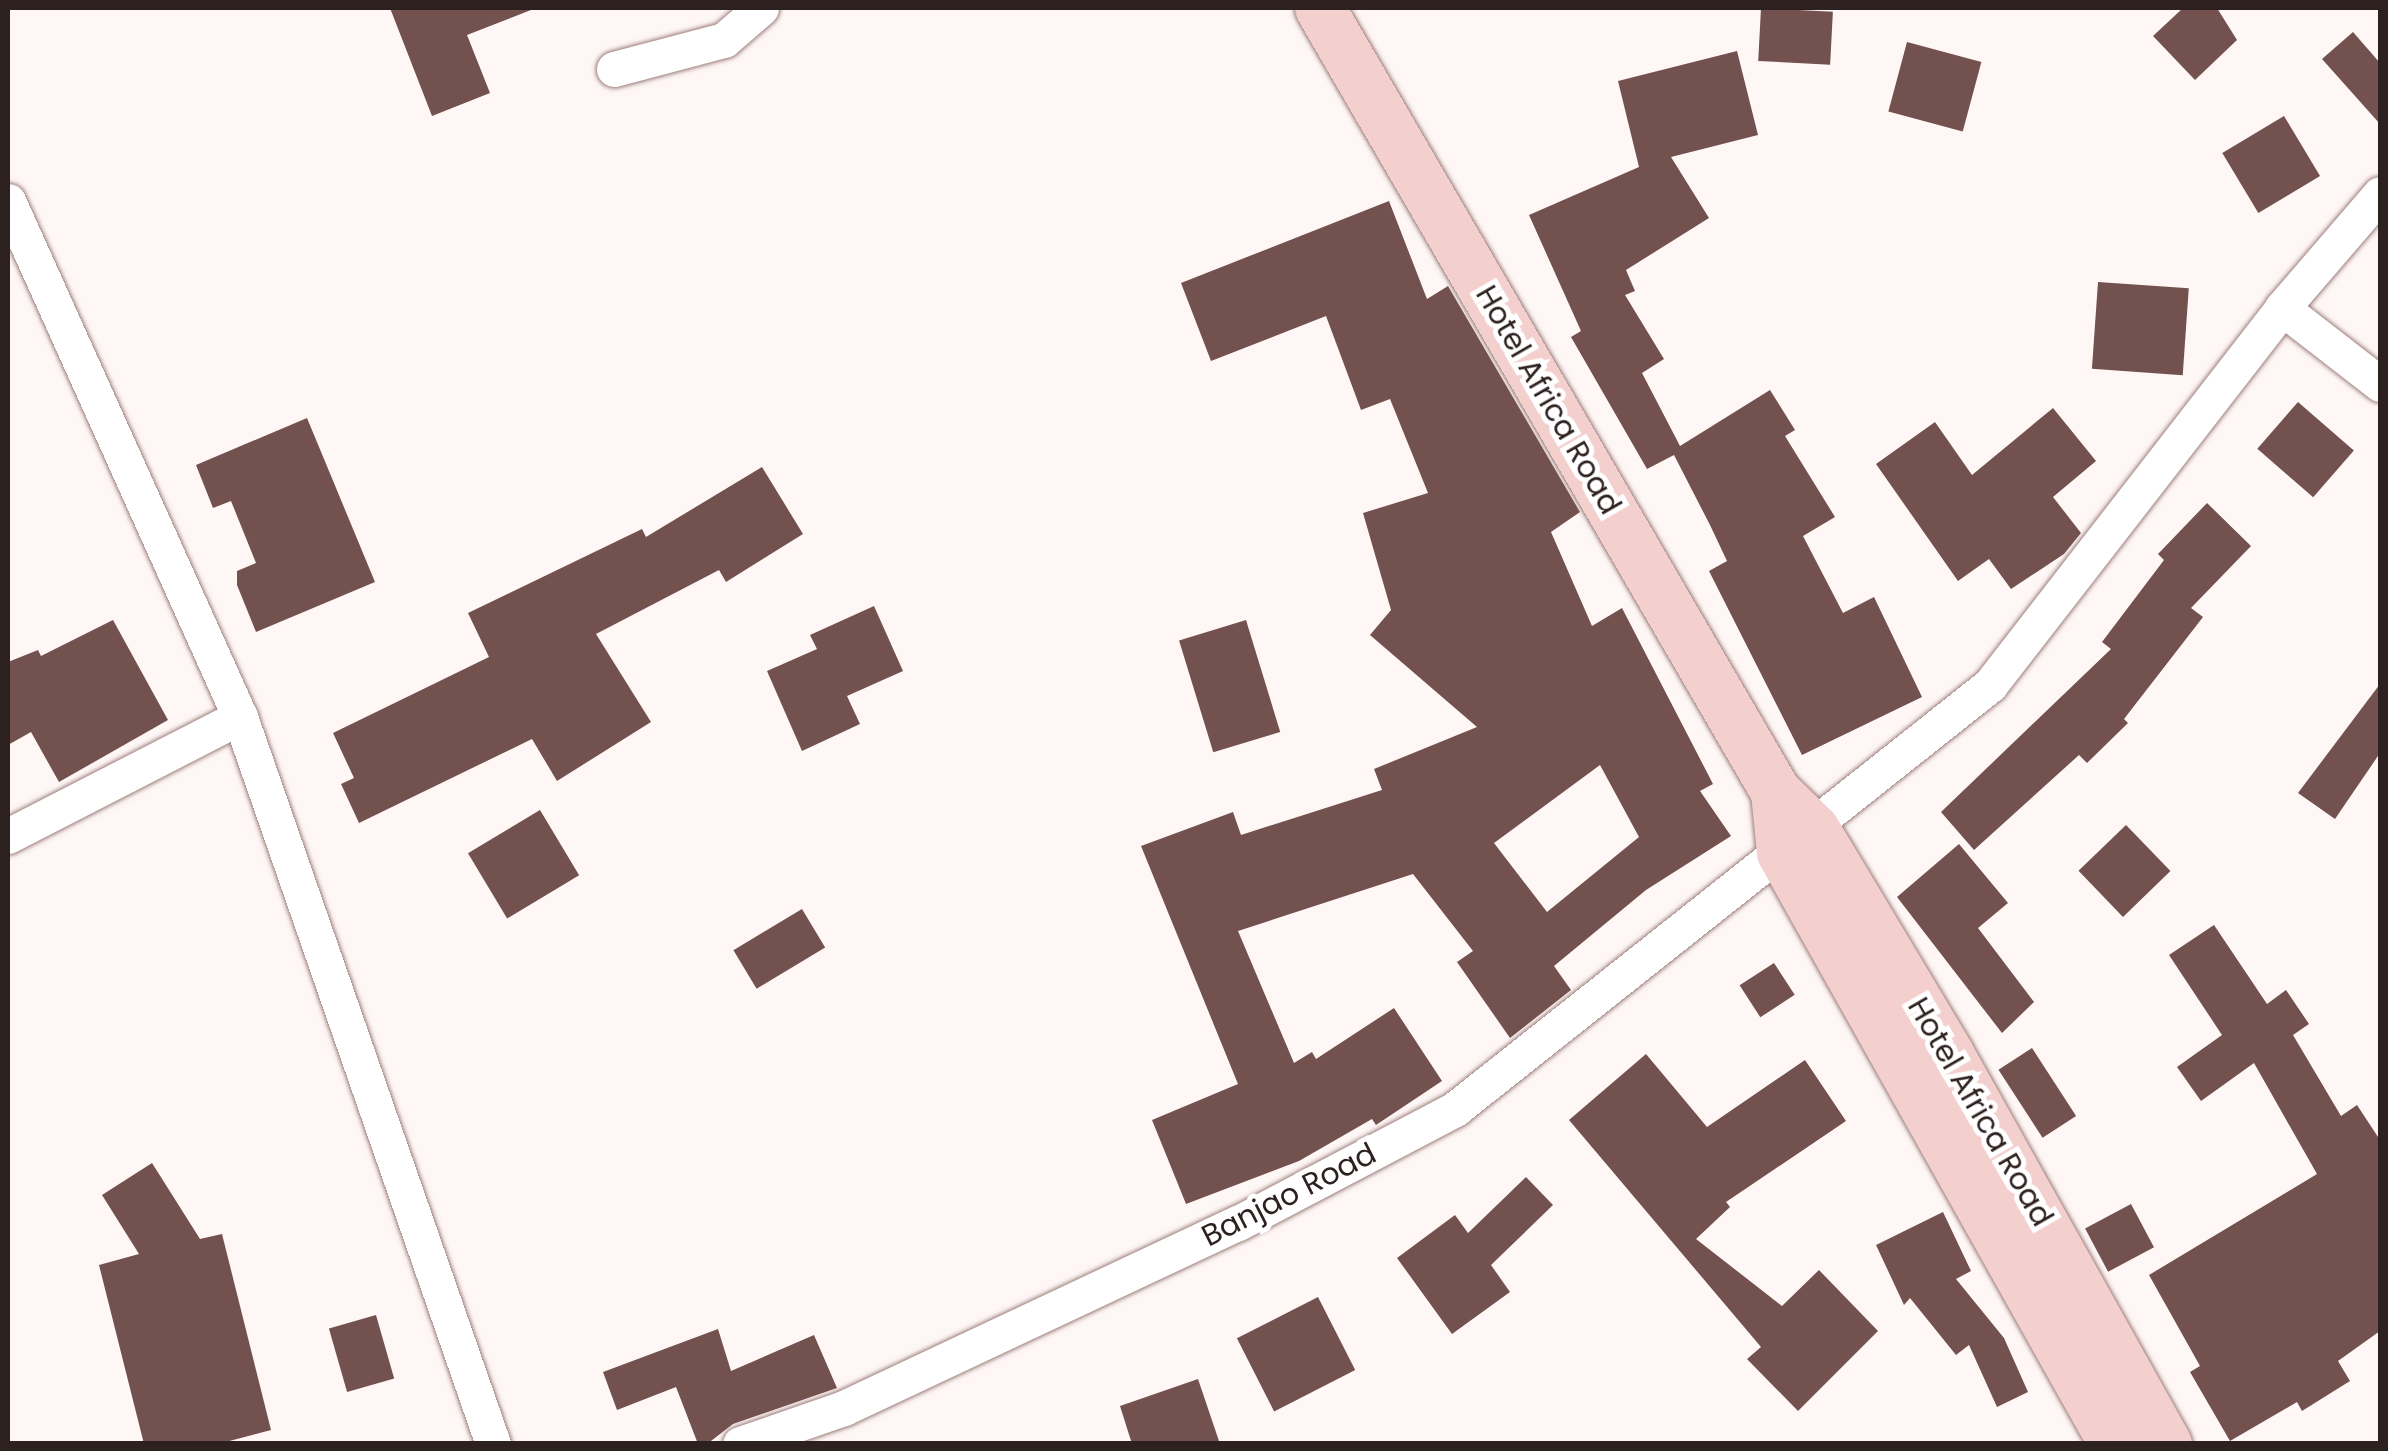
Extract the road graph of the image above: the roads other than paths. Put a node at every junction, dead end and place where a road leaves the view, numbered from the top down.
1 (761, 8) edge
2 (1320, 8) edge
3 (614, 68) dead end
4 (2380, 194) edge
5 (8, 201) edge
6 (2282, 308) junction
7 (2380, 384) edge
8 (240, 717) junction
9 (8, 836) edge
10 (1799, 841) junction
11 (493, 1444) edge
12 (740, 1444) edge
13 (2114, 1444) edge
14 (2167, 1444) edge

1 - 3 street
2 - 10 street, Hotel Africa Road
4 - 6 street, Banjao Road
5 - 8 street
6 - 7 street
6 - 10 street, Banjao Road
8 - 9 street
8 - 11 street
10 - 12 street, Banjao Road
10 - 13 street, Hotel Africa Road
10 - 14 street, Hotel Africa Road

